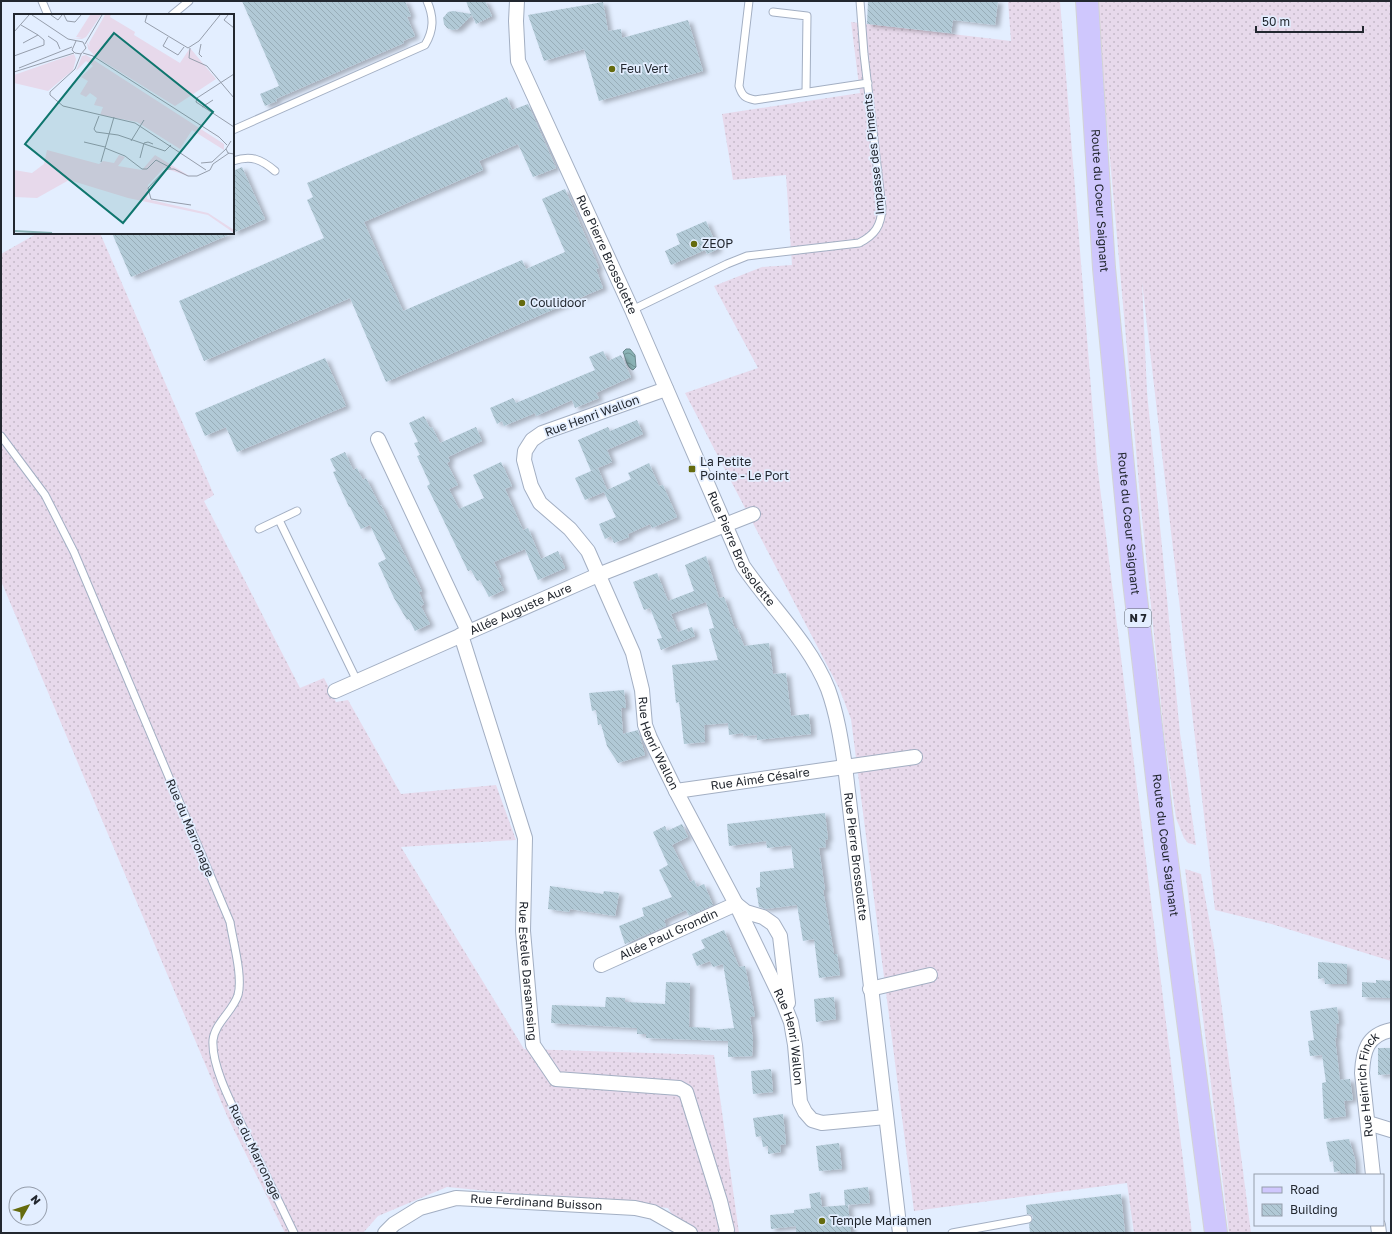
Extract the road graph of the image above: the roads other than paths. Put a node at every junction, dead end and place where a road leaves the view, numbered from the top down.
1 (42, 1) edge
2 (189, 1) edge
3 (428, 1) edge
4 (517, 1) edge
5 (749, 1) edge
6 (860, 1) edge
7 (1087, 1) edge
8 (773, 12) dead end
9 (48, 14) edge
10 (173, 14) edge
11 (868, 82) junction
12 (806, 92) junction
13 (234, 130) edge
14 (234, 161) edge
15 (275, 171) dead end
16 (632, 310) junction
17 (666, 389) junction
18 (1, 436) edge
19 (378, 439) dead end
20 (297, 511) dead end
21 (753, 514) dead end
22 (279, 520) junction
23 (725, 525) junction
24 (260, 529) dead end
25 (598, 575) junction
26 (465, 633) junction
27 (357, 681) junction
28 (335, 691) dead end
29 (915, 757) dead end
30 (845, 766) junction
31 (676, 791) junction
32 (736, 904) junction
33 (601, 965) dead end
34 (930, 975) dead end
35 (870, 989) junction
36 (791, 1022) junction
37 (1391, 1030) edge
38 (886, 1117) junction
39 (1368, 1123) junction
40 (1391, 1130) edge
41 (1373, 1174) edge
42 (1028, 1219) dead end
43 (294, 1233) edge
44 (385, 1233) edge
45 (690, 1233) edge
46 (726, 1233) edge
47 (900, 1233) edge
48 (952, 1233) edge
49 (1216, 1233) edge

1 - 9 lane
2 - 10 lane
3 - 13 lane
4 - 16 street, Rue Pierre Brossolette
5 - 12 lane
6 - 11 lane, Impasse des Piments
7 - 49 main road, Route du Coeur Saignant / N 7
8 - 12 lane
11 - 12 lane
11 - 16 lane, Impasse des Piments
14 - 15 lane
16 - 17 street, Rue Pierre Brossolette
17 - 23 street, Rue Pierre Brossolette
17 - 25 street, Rue Henri Wallon
18 - 43 lane, Rue du Marronage
19 - 26 street, Allée Auguste Aure
20 - 22 lane
21 - 23 street, Allée Auguste Aure
22 - 24 lane
22 - 27 lane
23 - 25 street, Allée Auguste Aure
23 - 30 street, Rue Pierre Brossolette
25 - 26 street, Allée Auguste Aure
25 - 31 street, Rue Henri Wallon
26 - 27 street
26 - 46 street, Rue Estelle Darsanesing
27 - 28 street
29 - 30 street, Rue Aimé Césaire
30 - 31 street, Rue Aimé Césaire
30 - 35 street, Rue Pierre Brossolette
31 - 32 street, Rue Henri Wallon
32 - 33 street, Allée Paul Grondin
32 - 36 street, Rue Henri Wallon
32 - 36 street
34 - 35 street
35 - 38 street, Rue Pierre Brossolette
36 - 38 street, Rue Henri Wallon
37 - 39 street, Rue Heinrich Finck
38 - 47 street, Rue Pierre Brossolette
39 - 40 street
39 - 41 street, Rue Heinrich Finck
42 - 48 lane
44 - 45 street, Rue Ferdinand Buisson

